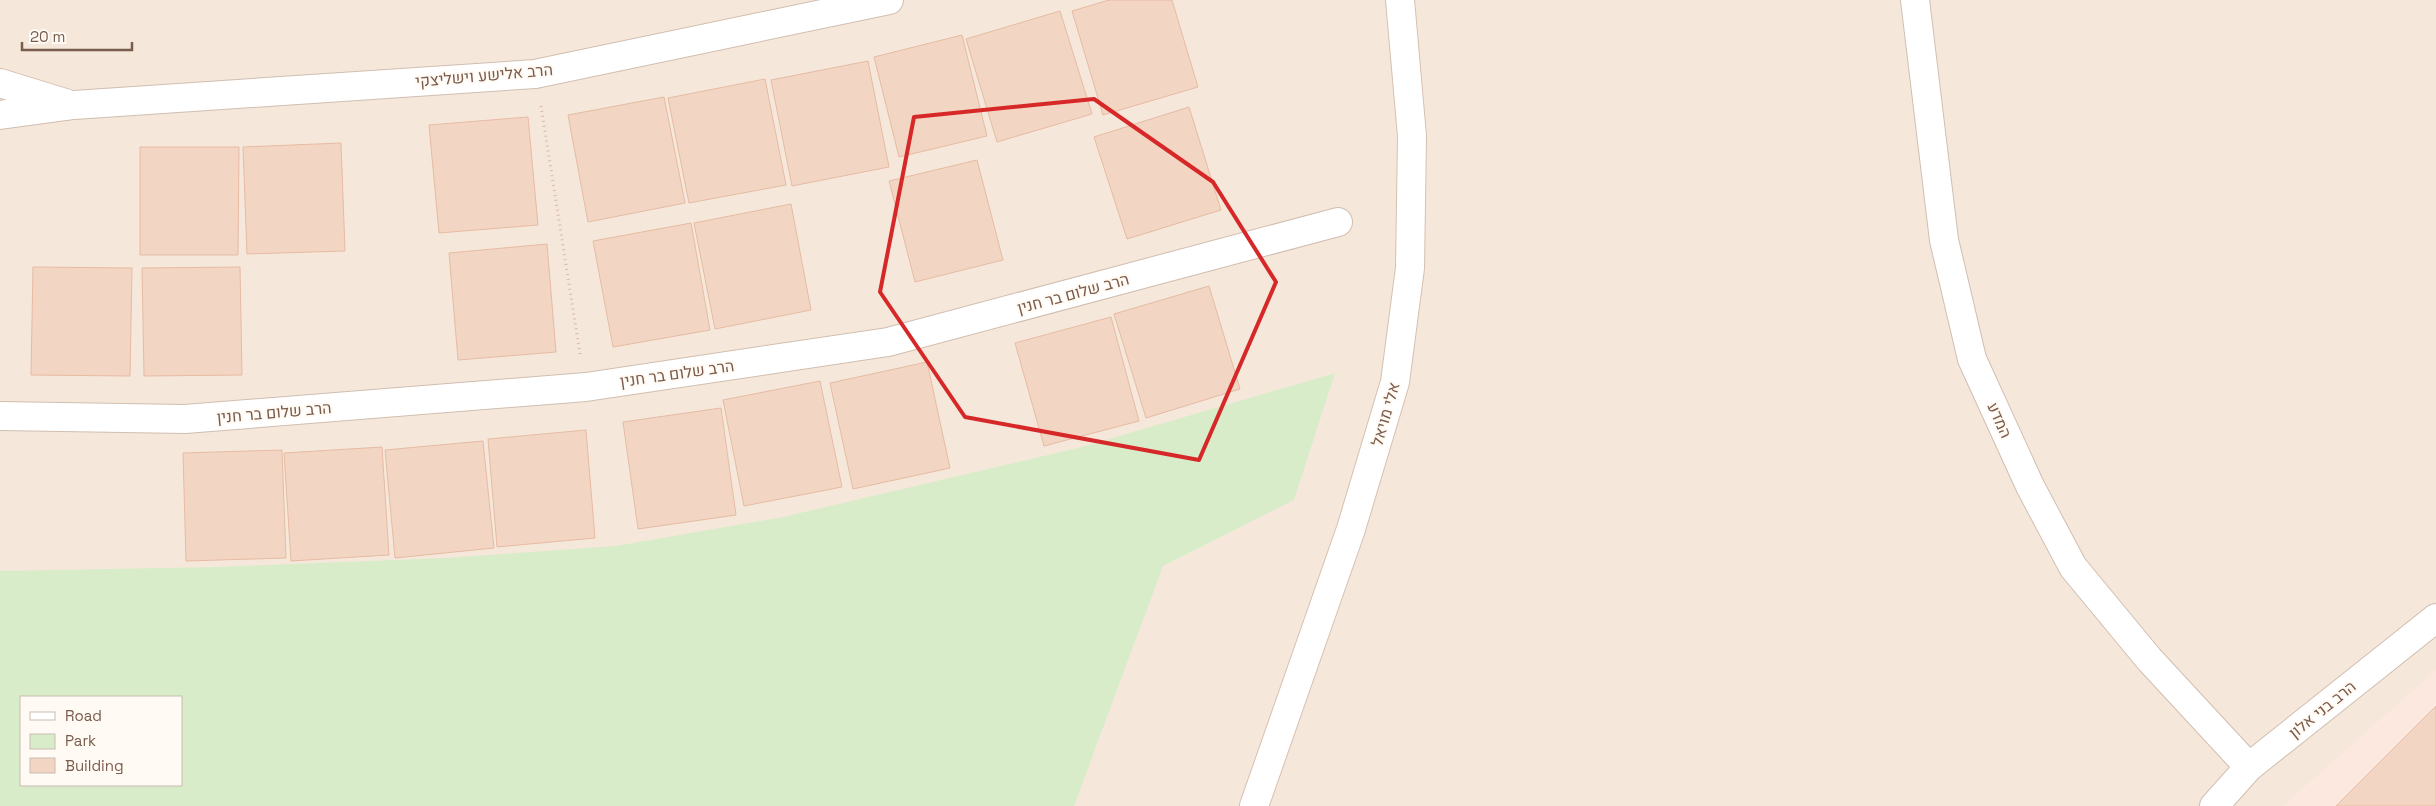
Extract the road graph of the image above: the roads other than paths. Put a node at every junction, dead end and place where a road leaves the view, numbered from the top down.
1 (888, 0) edge
2 (1915, 0) edge
3 (1399, 1) edge
4 (0, 83) edge
5 (74, 105) junction
6 (0, 116) edge
7 (1338, 222) dead end
8 (0, 416) edge
9 (2436, 618) edge
10 (2250, 767) junction
11 (1254, 806) edge
12 (2214, 806) edge

1 - 5 street, הרב אלישע וישליצקי
2 - 10 street, המדע
3 - 11 street, אלי מויאל
4 - 5 street, הרב אלישע וישליצקי
5 - 6 street, הרב אלישע וישליצקי
7 - 8 street, הרב שלום בר חנין
9 - 10 street, הרב בני אלון
10 - 12 street, הרב בני אלון

